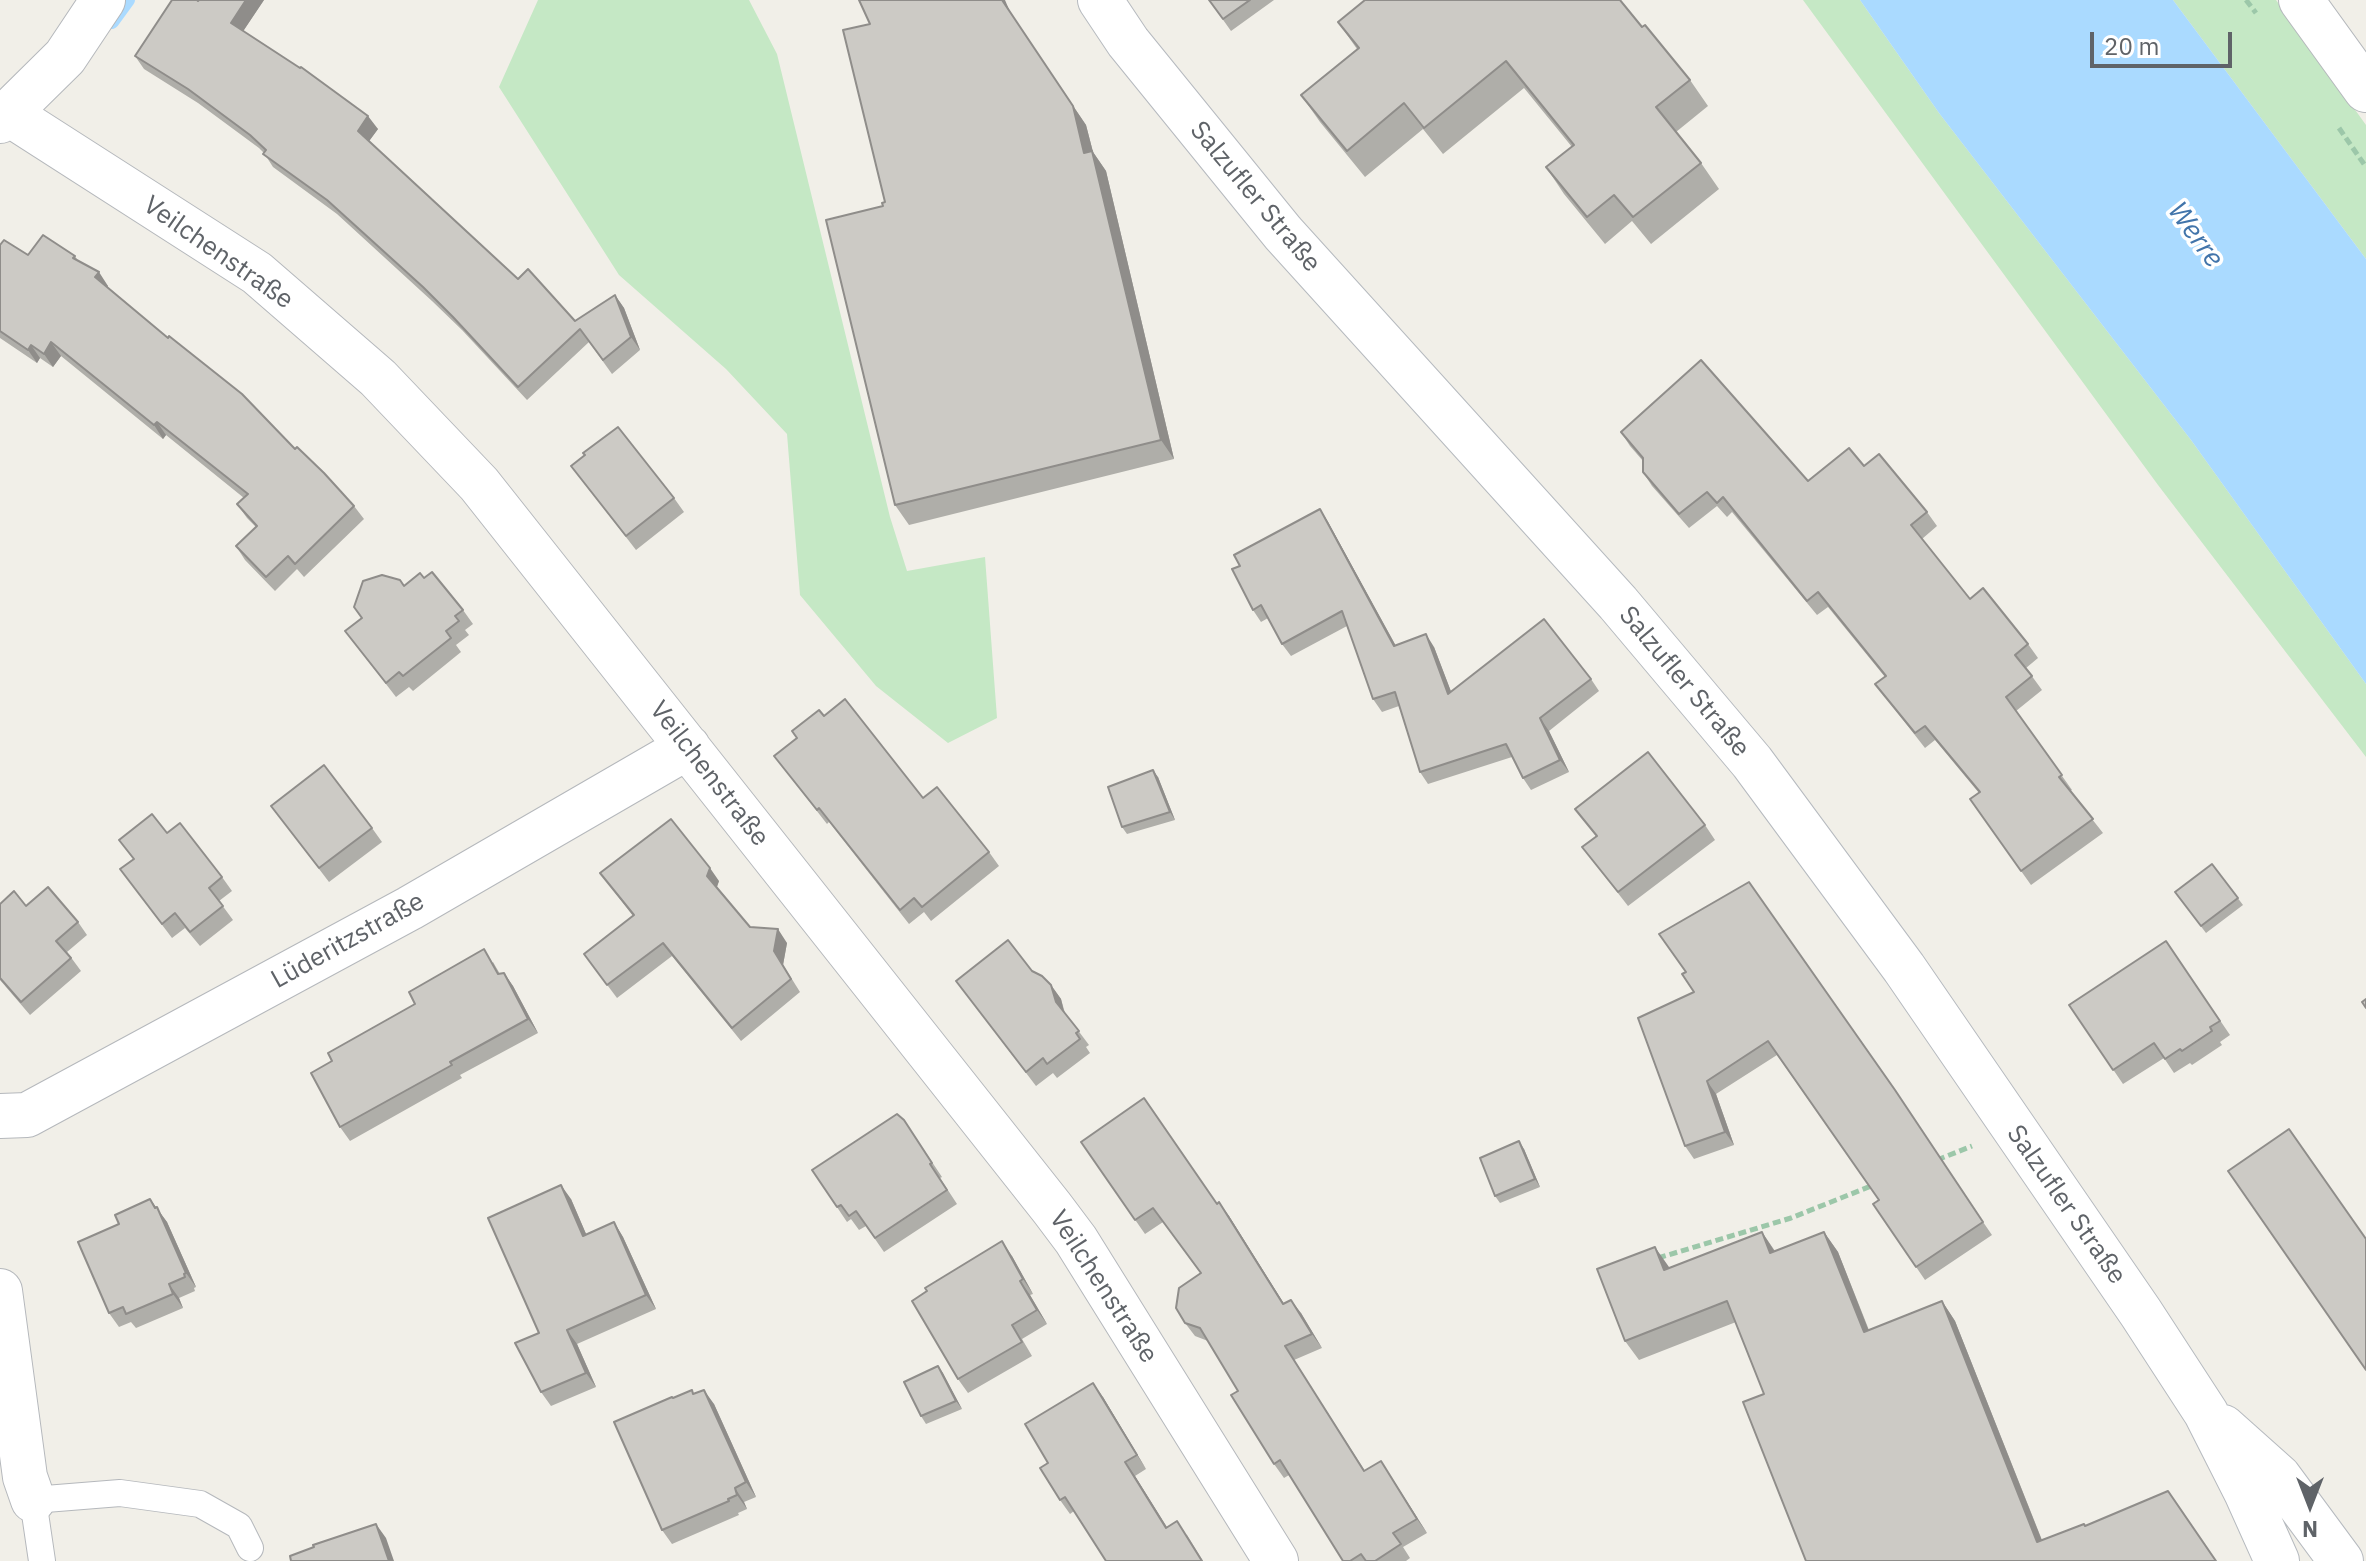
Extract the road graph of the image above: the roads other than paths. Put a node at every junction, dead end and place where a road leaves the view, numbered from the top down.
1 (103, 0) edge
2 (1100, 0) edge
3 (2301, 0) edge
4 (2366, 90) edge
5 (4, 117) edge
6 (688, 747) junction
7 (0, 1116) edge
8 (0, 1291) edge
9 (2206, 1413) junction
10 (33, 1500) junction
11 (250, 1548) dead end
12 (42, 1561) edge
13 (1276, 1561) edge
14 (2277, 1561) edge
15 (2341, 1561) edge

1 - 5 street
2 - 9 street, Salzufler Straße
3 - 4 street
5 - 6 street, Veilchenstraße
6 - 7 street, Lüderitzstraße
6 - 13 street, Veilchenstraße
8 - 10 street
9 - 14 street, Salzufler Straße
9 - 15 street, Salzufler Straße
10 - 11 lane
10 - 12 lane

